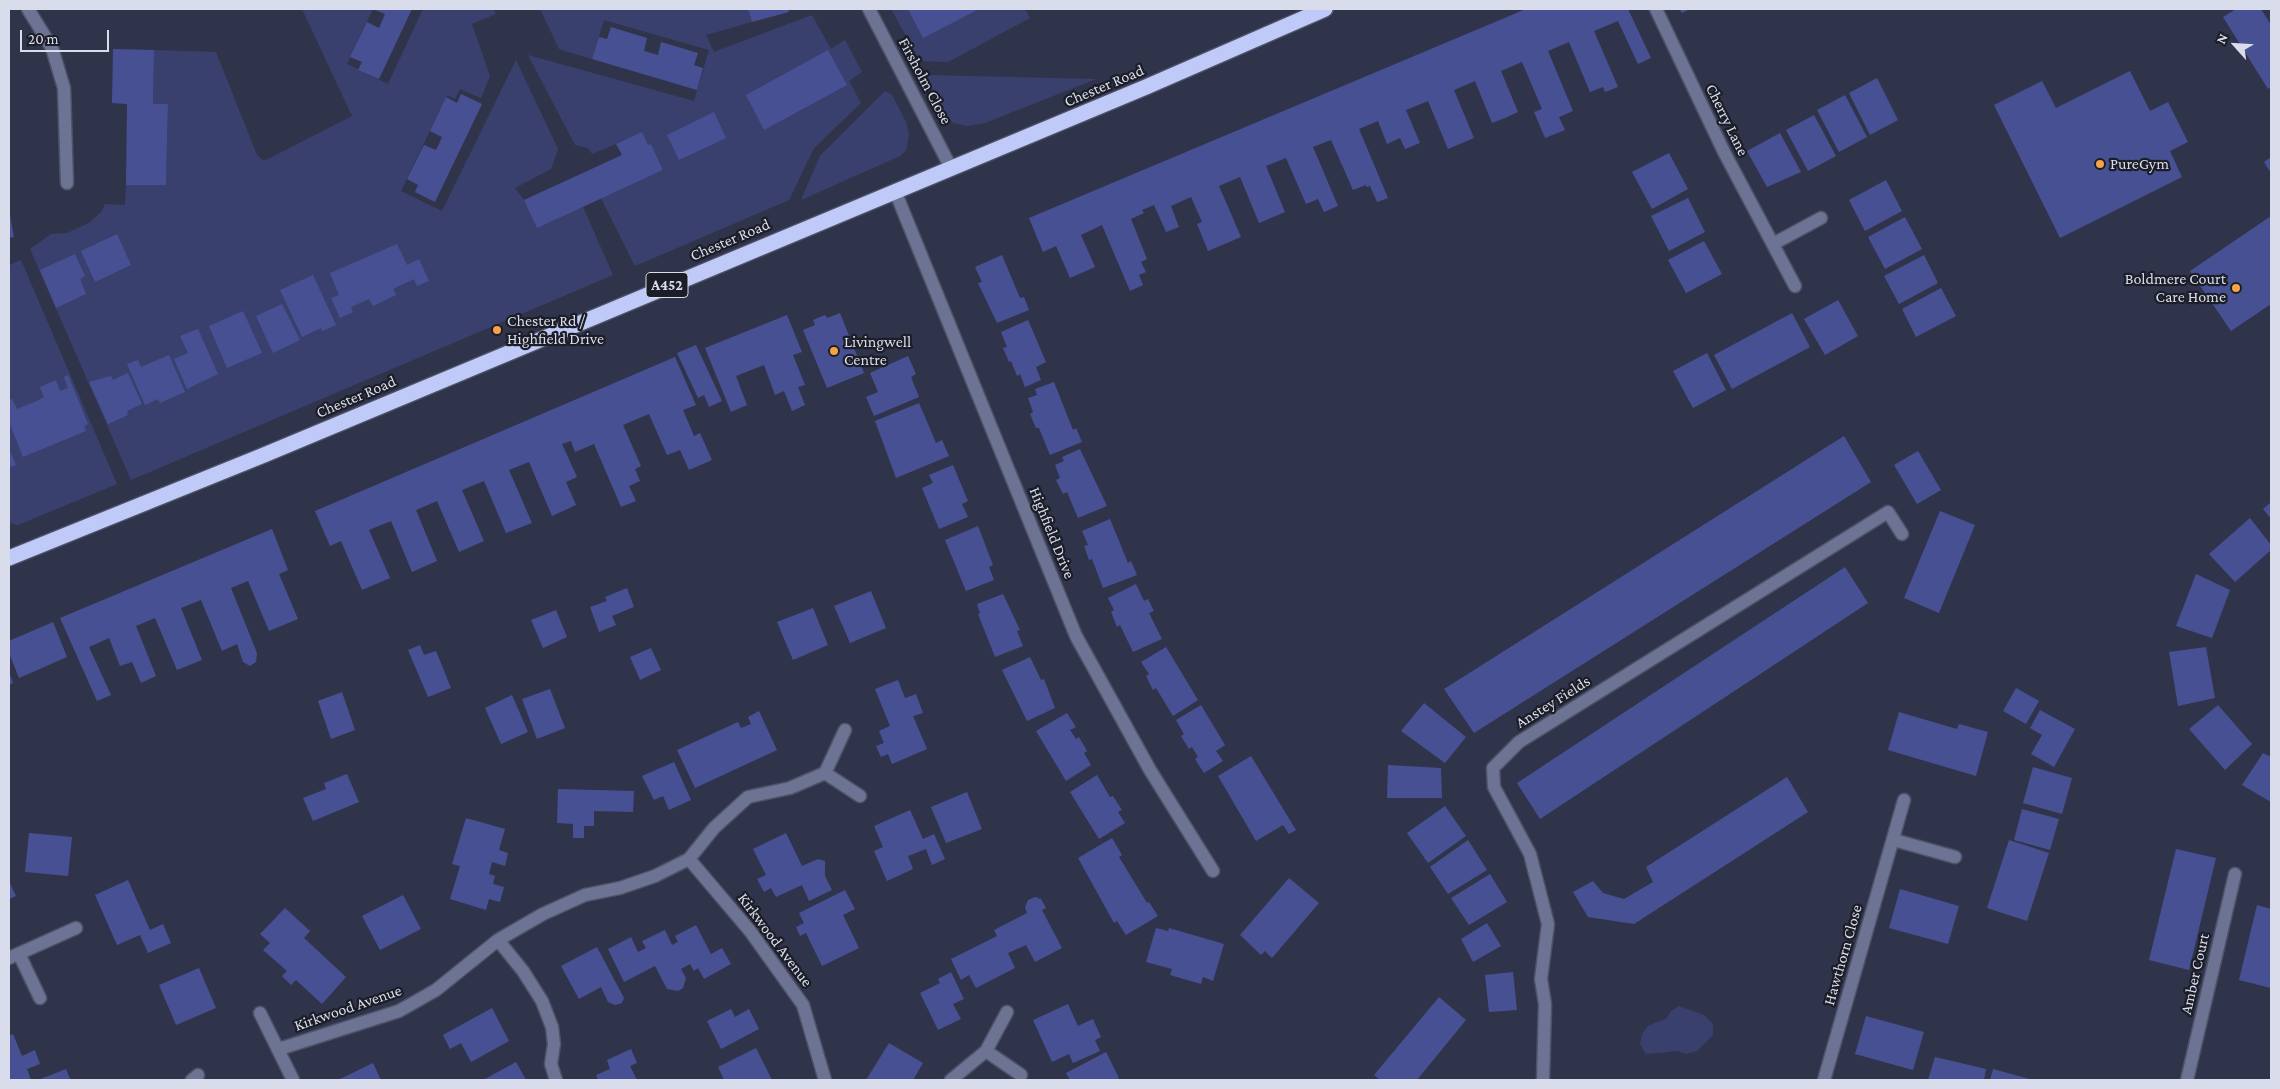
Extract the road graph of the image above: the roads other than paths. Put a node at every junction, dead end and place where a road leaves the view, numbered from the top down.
1 (28, 9) edge
2 (869, 9) edge
3 (1324, 9) edge
4 (1656, 9) edge
5 (951, 168) junction
6 (67, 183) dead end
7 (895, 191) junction
8 (1821, 218) dead end
9 (1773, 244) junction
10 (1795, 286) dead end
11 (1902, 534) dead end
12 (9, 558) edge
13 (845, 730) dead end
14 (825, 773) junction
15 (860, 796) dead end
16 (1904, 800) dead end
17 (1894, 840) junction
18 (689, 858) junction
19 (1955, 858) dead end
20 (1213, 871) dead end
21 (2235, 874) dead end
22 (76, 928) dead end
23 (498, 940) junction
24 (14, 956) edge
25 (40, 998) dead end
26 (1007, 1012) dead end
27 (260, 1013) dead end
28 (279, 1049) junction
29 (986, 1051) junction
30 (1021, 1075) dead end
31 (293, 1080) edge
32 (556, 1080) edge
33 (825, 1080) edge
34 (951, 1080) edge
35 (1543, 1080) edge
36 (1824, 1080) edge
37 (2187, 1080) edge

1 - 6 street
2 - 5 street, Firsholm Close
3 - 5 highway, Chester Road / A452
4 - 9 street, Cherry Lane
5 - 7 highway, Chester Road / A452
7 - 12 highway, Chester Road / A452
7 - 20 street, Highfield Drive
8 - 9 street
9 - 10 street, Cherry Lane
11 - 35 street, Anstey Fields
13 - 14 street
14 - 15 street
14 - 18 street, Kirkwood Avenue
16 - 17 street, Hawthorn Close
17 - 19 street
17 - 36 street, Hawthorn Close
18 - 23 street, Kirkwood Avenue
18 - 33 street, Kirkwood Avenue
21 - 37 street, Amber Court
22 - 24 street
23 - 28 street, Kirkwood Avenue
23 - 32 street
24 - 25 street
26 - 29 street
27 - 28 street, Kirkwood Avenue
28 - 31 street, Kirkwood Avenue
29 - 30 street
29 - 34 street

